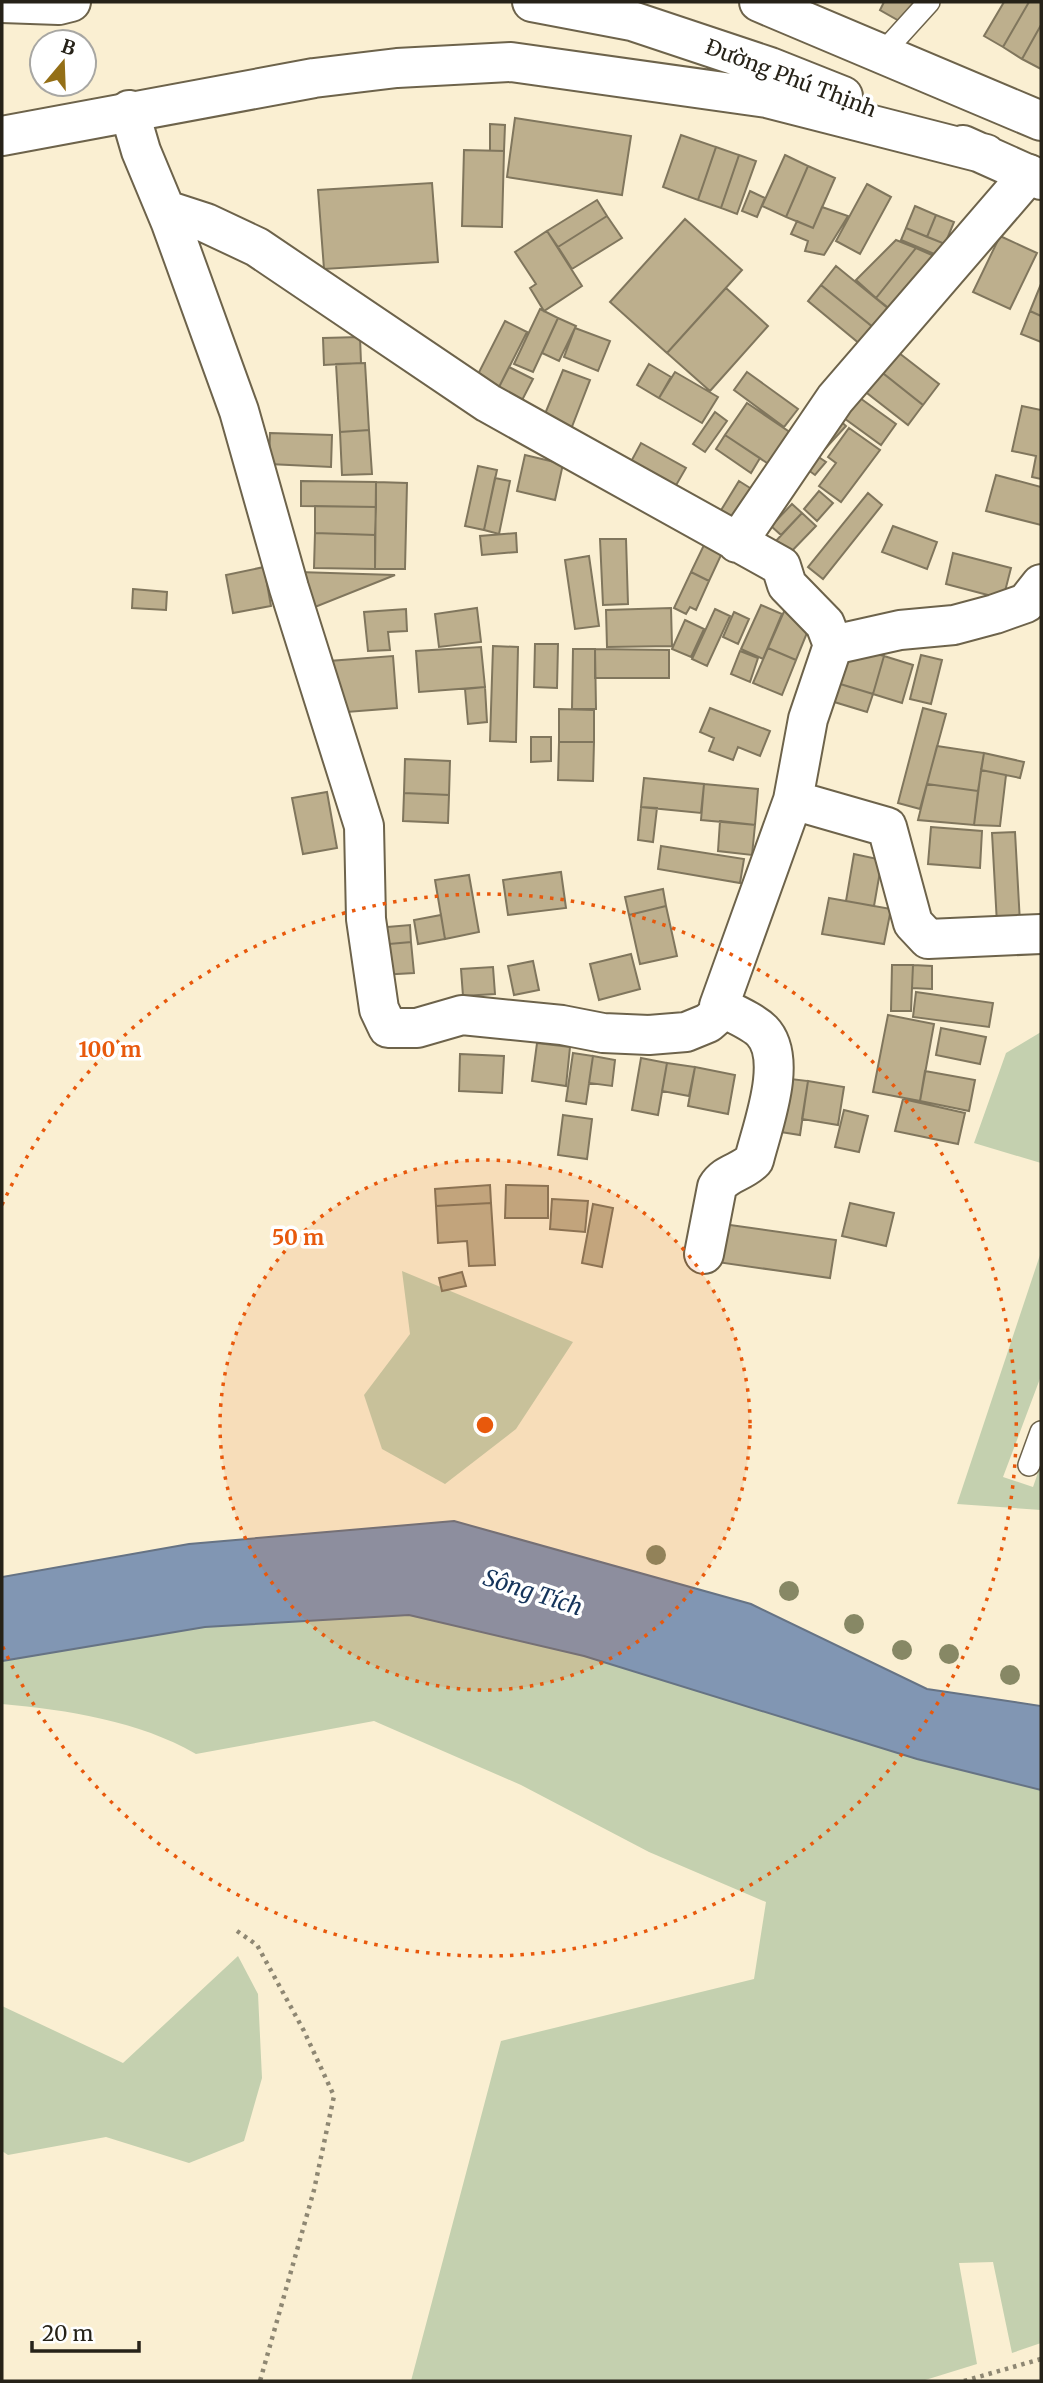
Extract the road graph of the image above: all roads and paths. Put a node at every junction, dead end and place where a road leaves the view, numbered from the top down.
1 (71, 2) edge
2 (532, 2) edge
3 (759, 2) edge
4 (811, 2) edge
5 (929, 2) edge
6 (2, 3) edge
7 (890, 45) junction
8 (967, 88) junction
9 (129, 110) junction
10 (1041, 121) edge
11 (2, 136) edge
12 (986, 155) junction
13 (1035, 177) edge
14 (166, 210) junction
15 (737, 543) junction
16 (1041, 584) edge
17 (833, 645) junction
18 (793, 800) junction
19 (1041, 934) edge
20 (719, 1006) junction
21 (704, 1254) dead end
22 (1041, 1432) edge
23 (1030, 1465) dead end
24 (237, 1931) dead end
25 (1041, 2358) edge
26 (260, 2381) edge
27 (964, 2381) edge

1 - 6 main road
2 - 12 main road, Đường Phú Thịnh
3 - 8 main road
4 - 7 main road
5 - 7 lane
7 - 8 main road
8 - 10 main road
9 - 11 main road
9 - 12 main road
9 - 14 main road
12 - 13 main road, Đường Phú Thịnh
13 - 15 main road
14 - 15 main road
14 - 20 main road
15 - 17 main road
16 - 17 main road
17 - 18 main road
18 - 19 main road
18 - 20 main road
20 - 21 main road
22 - 23 lane
24 - 26 path
25 - 27 path

